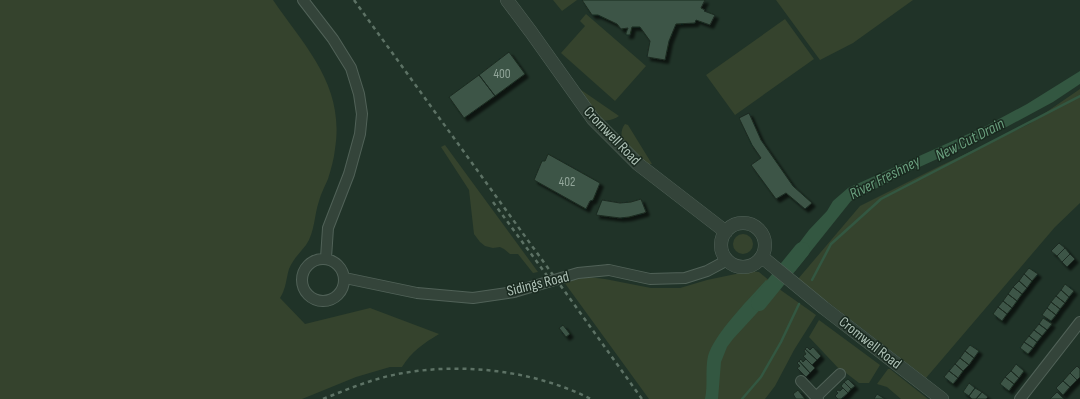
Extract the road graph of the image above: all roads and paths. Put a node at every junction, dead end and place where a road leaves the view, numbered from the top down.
1 (304, 0) edge
2 (506, 0) edge
3 (726, 232) junction
4 (762, 257) junction
5 (326, 258) junction
6 (727, 259) junction
7 (345, 278) junction
8 (1080, 322) edge
9 (840, 374) dead end
10 (801, 381) dead end
11 (817, 398) edge
12 (942, 399) edge
13 (1020, 399) edge

1 - 5 street
2 - 3 street, Cromwell Road
3 - 4 street
3 - 6 street
4 - 6 street
4 - 12 street, Cromwell Road
5 - 7 street
5 - 7 street
6 - 7 street, Sidings Road, bridge
8 - 13 street
9 - 11 street
10 - 11 street

